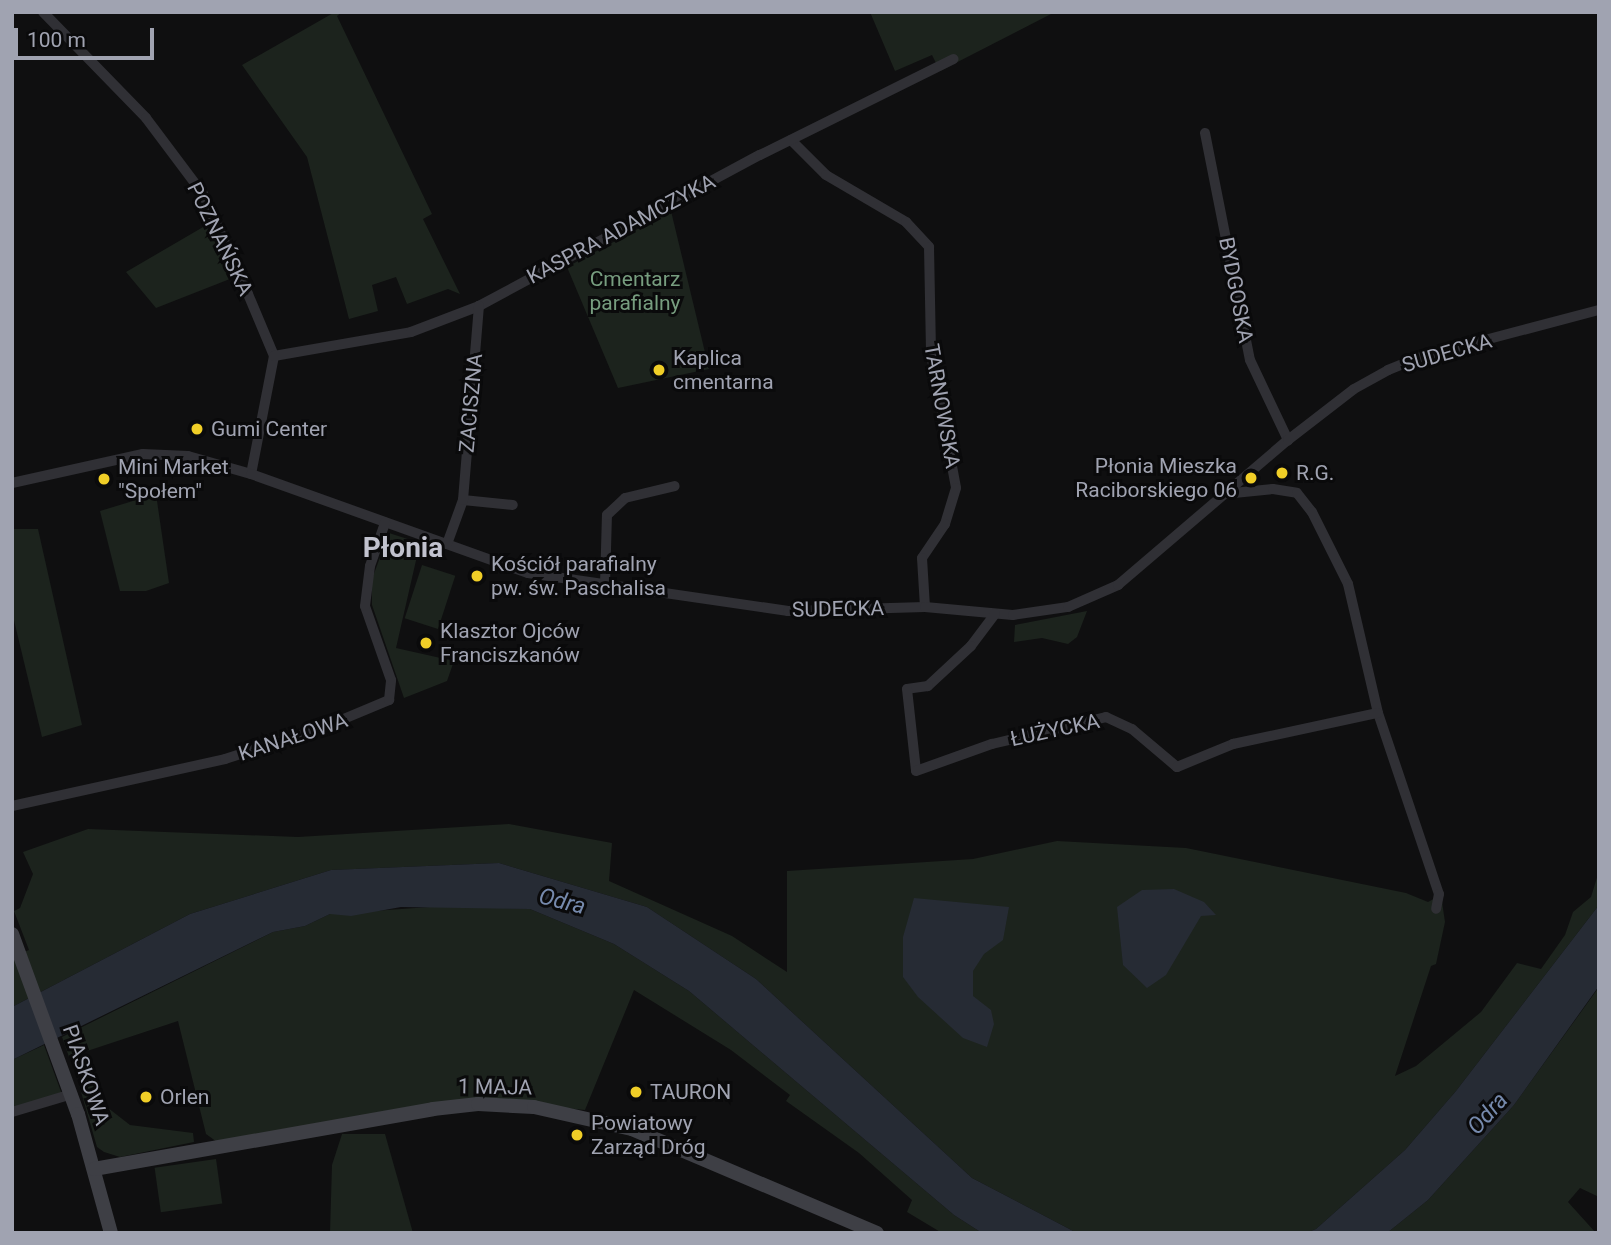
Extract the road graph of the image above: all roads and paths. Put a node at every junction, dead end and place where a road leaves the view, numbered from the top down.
1 (43, 12) edge
2 (953, 58) dead end
3 (1205, 133) dead end
4 (790, 140) junction
5 (479, 306) junction
6 (1599, 310) edge
7 (274, 356) junction
8 (1288, 440) junction
9 (251, 474) junction
10 (12, 483) edge
11 (675, 486) dead end
12 (1224, 494) junction
13 (463, 500) junction
14 (513, 505) dead end
15 (385, 523) junction
16 (447, 544) junction
17 (605, 585) junction
18 (925, 607) junction
19 (995, 614) junction
20 (1378, 713) junction
21 (12, 806) edge
22 (1436, 909) dead end
23 (12, 934) edge
24 (72, 1094) junction
25 (12, 1112) edge
26 (94, 1169) junction
27 (111, 1233) edge
28 (877, 1233) edge

1 - 7 street, POZNAŃSKA
2 - 4 street, KASPRA ADAMCZYKA
3 - 8 street, BYDGOSKA
4 - 5 street, KASPRA ADAMCZYKA
4 - 18 street, TARNOWSKA
5 - 7 street, KASPRA ADAMCZYKA
5 - 13 street, ZACISZNA
6 - 8 street, SUDECKA
7 - 9 street
8 - 12 street, SUDECKA
9 - 10 street, SUDECKA
9 - 15 street, SUDECKA
11 - 17 street
12 - 19 street, SUDECKA
12 - 20 street
13 - 14 street
13 - 16 street, ZACISZNA
15 - 16 street, SUDECKA
15 - 21 street, KANAŁOWA
16 - 17 street, SUDECKA
17 - 18 street, SUDECKA
18 - 19 street, SUDECKA
19 - 20 street, ŁUŻYCKA
20 - 22 street
23 - 24 street, PIASKOWA
24 - 25 street
24 - 26 street, PIASKOWA
26 - 27 street, PIASKOWA
26 - 28 street, 1 MAJA

